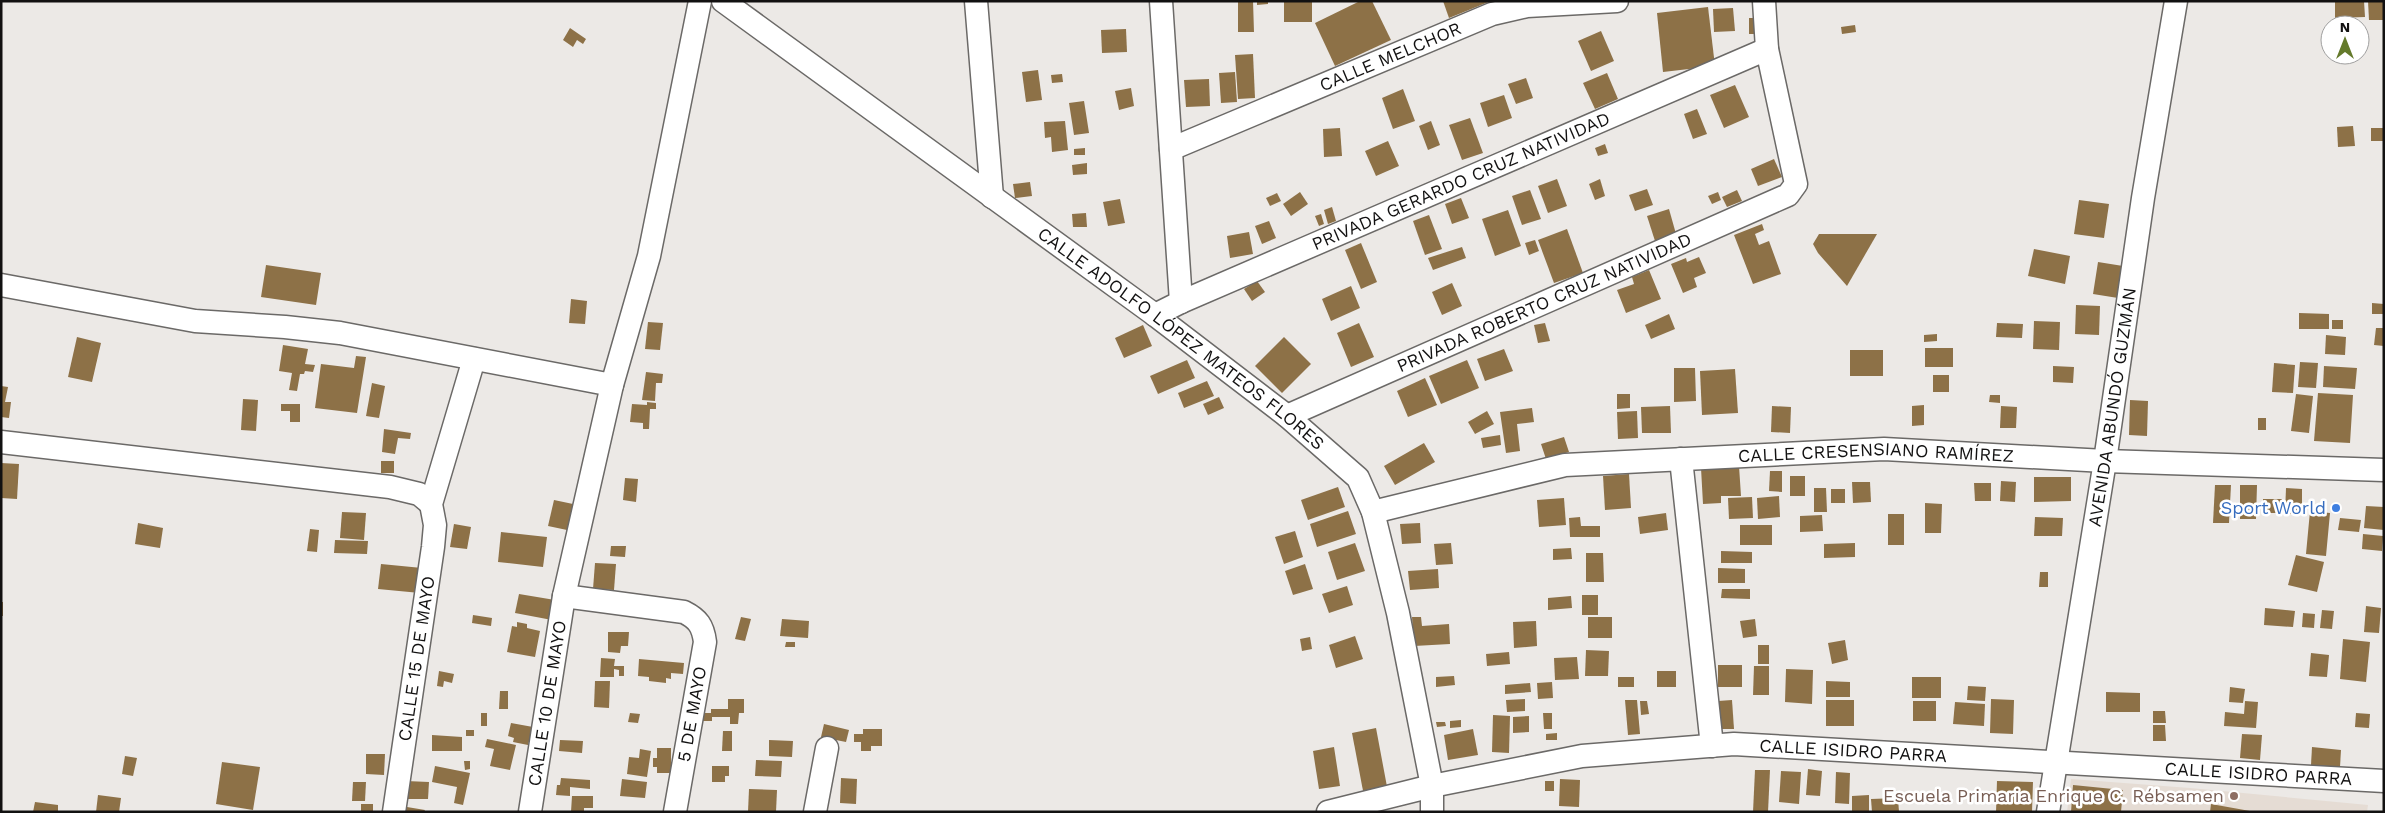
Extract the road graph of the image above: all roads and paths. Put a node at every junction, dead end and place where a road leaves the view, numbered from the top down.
1 (700, 1) edge
2 (723, 1) edge
3 (976, 1) edge
4 (1161, 1) edge
5 (1617, 1) edge
6 (1764, 1) edge
7 (2176, 1) edge
8 (1767, 49) junction
9 (1172, 149) junction
10 (992, 197) junction
11 (1, 284) edge
12 (1181, 302) junction
13 (1155, 315) junction
14 (474, 359) junction
15 (612, 385) junction
16 (1287, 416) junction
17 (1, 442) edge
18 (1681, 459) junction
19 (2105, 461) junction
20 (2384, 470) edge
21 (431, 504) junction
22 (1373, 512) junction
23 (564, 596) junction
24 (1712, 746) junction
25 (827, 748) dead end
26 (2056, 764) junction
27 (2384, 781) edge
28 (1432, 786) junction
29 (394, 812) edge
30 (530, 812) edge
31 (675, 812) edge
32 (815, 812) edge
33 (1328, 812) edge
34 (1432, 812) edge
35 (2048, 812) edge

1 - 15 street, CALLE 10 DE MAYO
2 - 10 street, CALLE ADOLFO LÓPEZ MATEOS FLORES
3 - 10 street
4 - 9 street
5 - 9 street, CALLE MELCHOR
6 - 8 street
7 - 19 street, AVENIDA ABUNDÓ GUZMÁN
8 - 12 street, PRIVADA GERARDO CRUZ NATIVIDAD
8 - 16 street, PRIVADA ROBERTO CRUZ NATIVIDAD
9 - 12 street
10 - 13 street, CALLE ADOLFO LÓPEZ MATEOS FLORES
11 - 14 street
12 - 13 street, PRIVADA GERARDO CRUZ NATIVIDAD
13 - 16 street, CALLE ADOLFO LÓPEZ MATEOS FLORES
14 - 15 street
14 - 21 street
15 - 23 street, CALLE 10 DE MAYO
16 - 22 street, CALLE ADOLFO LÓPEZ MATEOS FLORES
17 - 21 street
18 - 19 street, CALLE CRESENSIANO RAMÍREZ
18 - 22 street, CALLE CRESENSIANO RAMÍREZ
18 - 24 street
19 - 20 street, CALLE CRESENSIANO RAMÍREZ
19 - 26 street, AVENIDA ABUNDÓ GUZMÁN
21 - 29 street, CALLE 15 DE MAYO
22 - 28 street, CALLE ADOLFO LÓPEZ MATEOS FLORES
23 - 30 street, CALLE 10 DE MAYO
23 - 31 street, 5 DE MAYO
24 - 26 street, CALLE ISIDRO PARRA
24 - 28 street, CALLE ISIDRO PARRA
25 - 32 street
26 - 27 street, CALLE ISIDRO PARRA
26 - 35 street, AVENIDA ABUNDÓ GUZMÁN
28 - 33 street, CALLE ISIDRO PARRA
28 - 34 street, CALLE ADOLFO LÓPEZ MATEOS FLORES

